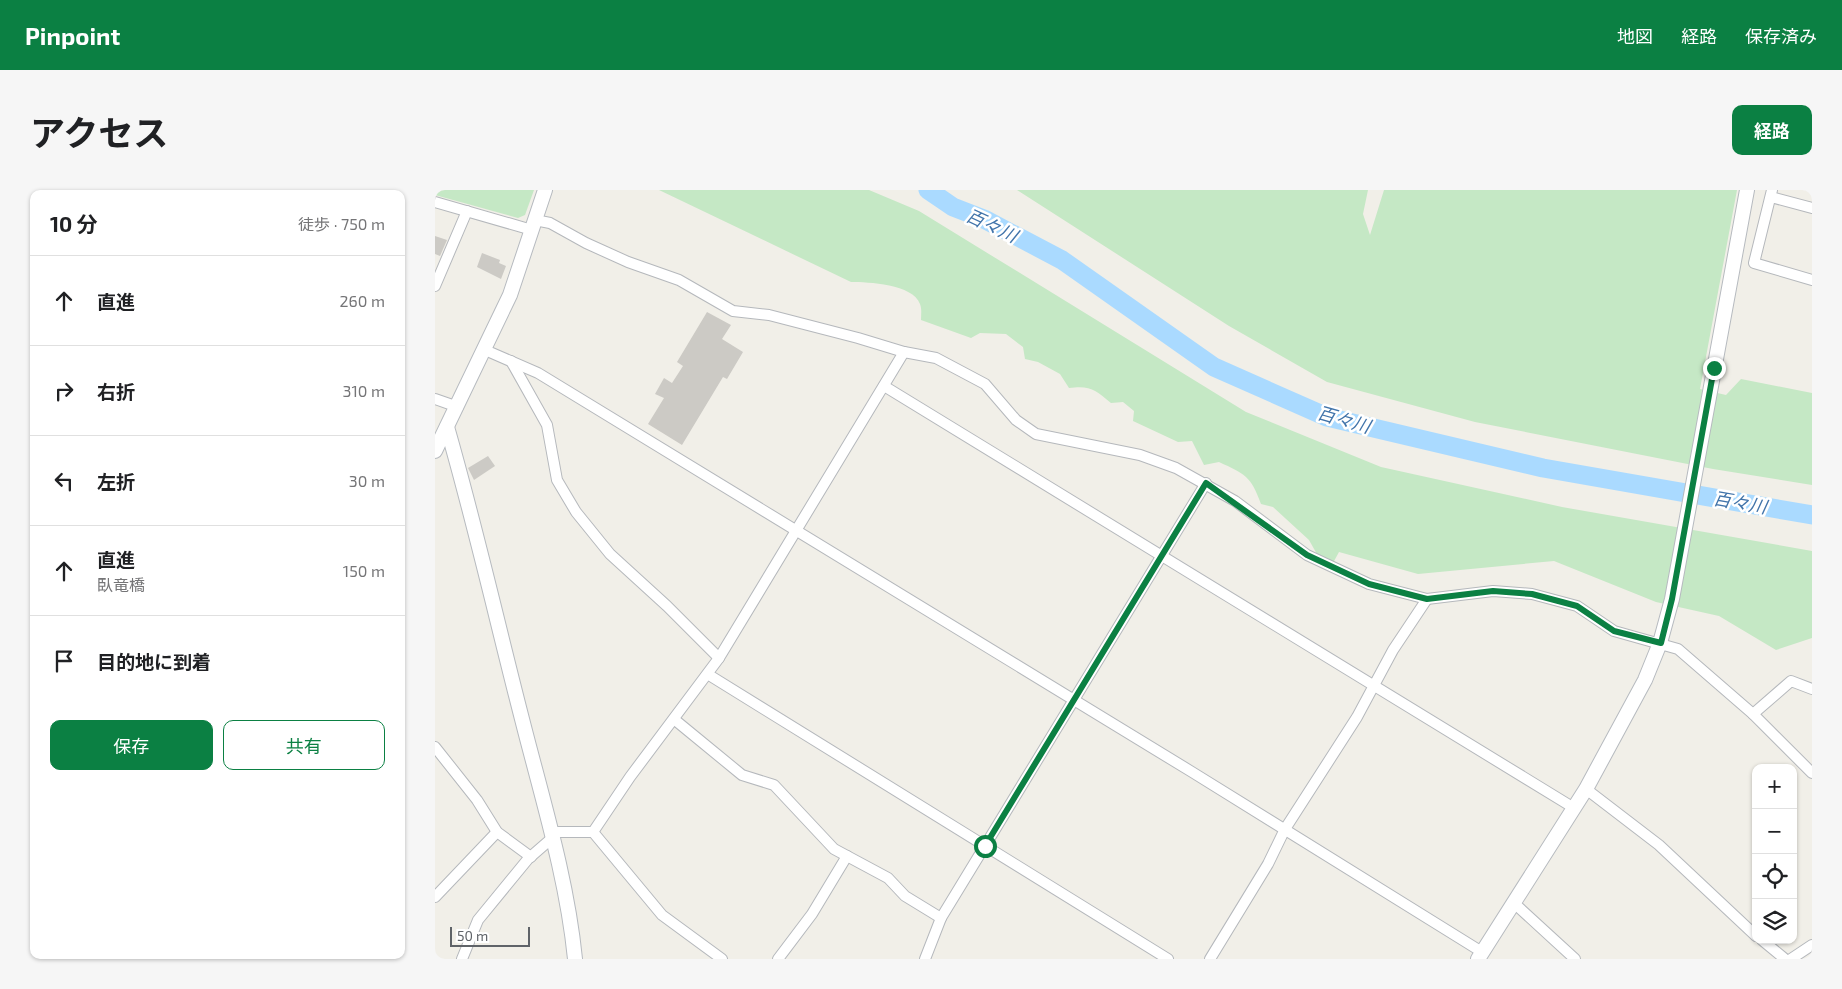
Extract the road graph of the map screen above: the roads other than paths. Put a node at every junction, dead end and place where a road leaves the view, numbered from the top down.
1 (545, 190) edge
2 (1747, 190) edge
3 (1774, 192) edge
4 (435, 202) edge
5 (1812, 208) edge
6 (467, 211) junction
7 (533, 225) junction
8 (439, 268) edge
9 (1812, 280) edge
10 (435, 286) edge
11 (485, 350) junction
12 (904, 352) junction
13 (511, 361) junction
14 (884, 386) junction
15 (435, 399) edge
16 (458, 407) junction
17 (447, 427) junction
18 (435, 451) edge
19 (1206, 483) junction
20 (797, 530) junction
21 (1161, 557) junction
22 (1427, 599) junction
23 (1661, 643) junction
24 (719, 658) junction
25 (709, 675) junction
26 (1374, 686) junction
27 (1812, 688) edge
28 (1075, 702) junction
29 (1753, 714) junction
30 (675, 720) junction
31 (435, 747) edge
32 (1812, 773) edge
33 (1586, 789) junction
34 (1574, 808) junction
35 (1285, 829) junction
36 (497, 832) junction
37 (593, 832) junction
38 (551, 835) junction
39 (985, 846) junction
40 (847, 856) junction
41 (531, 857) junction
42 (435, 897) edge
43 (1514, 903) junction
44 (941, 918) junction
45 (1752, 932) edge
46 (1767, 944) edge
47 (1812, 945) edge
48 (1480, 955) edge
49 (461, 959) edge
50 (575, 959) edge
51 (722, 959) edge
52 (778, 959) edge
53 (925, 959) edge
54 (1168, 959) edge
55 (1210, 959) edge
56 (1575, 959) edge
57 (1785, 959) edge
58 (1791, 959) edge

1 - 7 street
2 - 23 street
3 - 5 street
3 - 9 street
4 - 6 street
6 - 7 street
6 - 8 street
7 - 11 street
7 - 12 street
8 - 10 street
11 - 13 street
11 - 16 street
12 - 14 street
12 - 19 street
13 - 20 street
13 - 24 street
14 - 20 street
14 - 21 street
15 - 16 street
16 - 17 street
17 - 18 street
17 - 38 street
19 - 21 street
19 - 22 street
20 - 24 street
20 - 28 street
21 - 26 street
21 - 28 street
22 - 23 street
22 - 26 street
23 - 29 street
23 - 33 street
24 - 25 street
25 - 30 street
25 - 39 street
26 - 34 street
26 - 35 street
27 - 29 street
28 - 35 street
28 - 39 street
29 - 32 street
30 - 37 street
30 - 40 street
31 - 36 street
33 - 34 street
33 - 45 street
34 - 43 street
35 - 48 street
35 - 55 street
36 - 41 street
36 - 42 street
37 - 38 street
37 - 51 street
38 - 41 street
38 - 50 street
39 - 44 street
39 - 54 street
40 - 44 street
40 - 52 street
41 - 49 street
43 - 48 street
43 - 56 street
44 - 53 street
46 - 57 street
47 - 58 street

